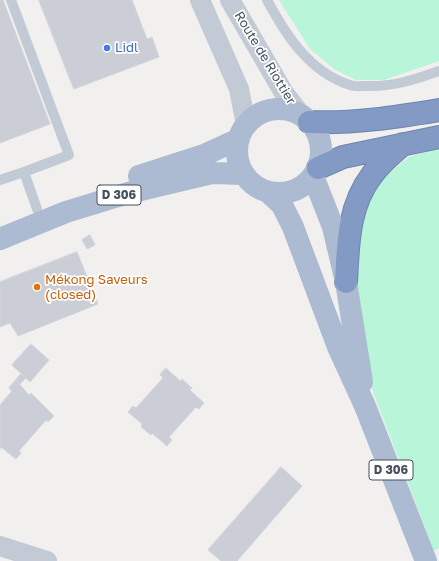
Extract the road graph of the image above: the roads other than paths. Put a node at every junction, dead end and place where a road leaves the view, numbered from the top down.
1 (11, 0) edge
2 (200, 0) edge
3 (230, 0) edge
4 (266, 0) edge
5 (439, 71) edge
6 (437, 108) edge
7 (306, 119) junction
8 (242, 132) junction
9 (439, 137) edge
10 (403, 144) junction
11 (24, 172) junction
12 (316, 172) junction
13 (243, 174) junction
14 (0, 180) edge
15 (268, 192) junction
16 (37, 209) junction
17 (0, 224) edge
18 (0, 239) edge
19 (346, 282) junction
20 (366, 406) junction
21 (0, 546) edge
22 (48, 561) edge
23 (426, 561) edge

1 - 11 lane
2 - 8 street
3 - 7 street, Route de Riottier
4 - 5 lane
6 - 7 highway
7 - 8 main road
7 - 12 main road
8 - 13 main road
8 - 16 main road, D 306
9 - 10 highway
10 - 12 highway
10 - 19 highway
11 - 14 lane
11 - 16 lane
12 - 15 main road
12 - 19 main road, D 306
13 - 15 main road
13 - 18 main road, D 306
15 - 20 main road, D 306
16 - 17 main road, D 306
19 - 20 main road, D 306
20 - 23 main road, D 306
21 - 22 street

